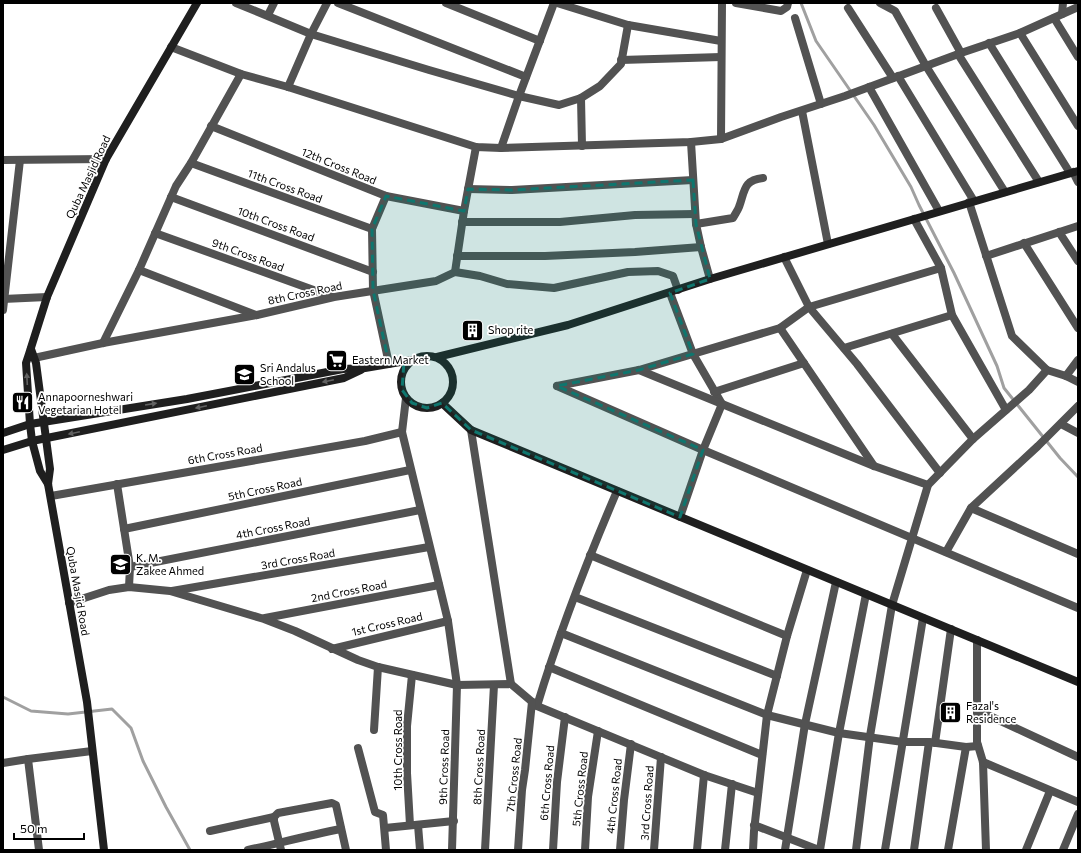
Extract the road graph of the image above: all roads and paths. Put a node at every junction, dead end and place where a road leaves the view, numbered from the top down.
1 (197, 3) edge
2 (236, 3) edge
3 (274, 3) edge
4 (327, 3) edge
5 (338, 3) edge
6 (446, 3) edge
7 (556, 3) edge
8 (722, 3) edge
9 (736, 3) edge
10 (788, 3) edge
11 (880, 3) edge
12 (1063, 3) edge
13 (1078, 7) edge
14 (848, 8) dead end
15 (936, 8) dead end
16 (268, 16) junction
17 (1058, 16) junction
18 (795, 18) dead end
19 (628, 24) junction
20 (1020, 33) junction
21 (311, 34) junction
22 (540, 41) junction
23 (721, 41) junction
24 (989, 43) junction
25 (171, 47) junction
26 (960, 53) junction
27 (721, 57) junction
28 (1078, 57) edge
29 (622, 60) junction
30 (926, 66) junction
31 (241, 74) junction
32 (526, 77) junction
33 (895, 77) junction
34 (288, 87) junction
35 (866, 88) junction
36 (519, 96) junction
37 (581, 98) junction
38 (821, 104) junction
39 (802, 111) junction
40 (211, 126) junction
41 (1078, 126) edge
42 (721, 139) junction
43 (691, 142) junction
44 (582, 146) junction
45 (476, 148) junction
46 (501, 148) junction
47 (3, 151) edge
48 (106, 159) junction
49 (3, 160) edge
50 (20, 160) junction
51 (191, 163) junction
52 (1074, 172) edge
53 (763, 178) dead end
54 (693, 180) junction
55 (1039, 182) junction
56 (1078, 182) edge
57 (468, 189) junction
58 (1005, 192) junction
59 (386, 196) junction
60 (171, 197) junction
61 (971, 202) junction
62 (464, 210) junction
63 (937, 212) junction
64 (695, 214) junction
65 (916, 218) junction
66 (462, 222) junction
67 (696, 224) junction
68 (1078, 226) edge
69 (372, 229) junction
70 (1059, 232) junction
71 (155, 233) junction
72 (1024, 243) junction
73 (828, 244) junction
74 (701, 247) junction
75 (457, 256) junction
76 (986, 256) junction
77 (784, 257) junction
78 (1078, 261) edge
79 (941, 268) junction
80 (139, 270) junction
81 (373, 272) junction
82 (455, 272) junction
83 (710, 279) junction
84 (373, 290) junction
85 (678, 290) junction
86 (670, 293) junction
87 (47, 297) junction
88 (334, 297) junction
89 (4, 299) edge
90 (809, 307) junction
91 (3, 310) edge
92 (257, 315) junction
93 (952, 315) junction
94 (780, 328) junction
95 (1078, 328) edge
96 (892, 334) junction
97 (103, 343) junction
98 (844, 348) junction
99 (31, 349) junction
100 (693, 354) junction
101 (437, 357) junction
102 (34, 358) junction
103 (412, 360) junction
104 (1078, 360) edge
105 (804, 363) junction
106 (388, 364) junction
107 (365, 368) junction
108 (639, 370) junction
109 (1047, 370) junction
110 (1066, 376) junction
111 (1078, 382) edge
112 (714, 392) junction
113 (406, 398) junction
114 (442, 403) junction
115 (722, 404) junction
116 (1078, 406) edge
117 (1006, 410) junction
118 (43, 422) junction
119 (30, 424) junction
120 (1061, 424) junction
121 (471, 430) junction
122 (3, 432) edge
123 (402, 432) junction
124 (1078, 433) edge
125 (46, 439) junction
126 (973, 439) junction
127 (32, 442) junction
128 (3, 450) edge
129 (703, 450) junction
130 (874, 466) junction
131 (410, 470) junction
132 (940, 473) junction
133 (48, 484) junction
134 (117, 484) junction
135 (928, 485) junction
136 (617, 491) junction
137 (51, 496) junction
138 (971, 508) junction
139 (420, 510) junction
140 (680, 517) junction
141 (124, 529) junction
142 (911, 538) junction
143 (429, 547) junction
144 (946, 552) junction
145 (1078, 554) edge
146 (590, 555) junction
147 (130, 567) junction
148 (807, 570) junction
149 (836, 582) junction
150 (439, 585) junction
151 (129, 587) junction
152 (170, 591) junction
153 (866, 594) junction
154 (575, 597) junction
155 (69, 603) junction
156 (892, 605) junction
157 (1078, 608) edge
158 (264, 618) junction
159 (923, 618) junction
160 (448, 621) junction
161 (951, 629) junction
162 (561, 632) junction
163 (787, 636) junction
164 (977, 640) junction
165 (332, 649) junction
166 (378, 667) junction
167 (548, 667) junction
168 (412, 675) junction
169 (777, 676) junction
170 (1078, 682) edge
171 (511, 684) junction
172 (494, 685) junction
173 (457, 686) junction
174 (534, 704) junction
175 (976, 710) junction
176 (767, 715) junction
177 (565, 717) junction
178 (805, 724) junction
179 (374, 730) dead end
180 (598, 731) junction
181 (839, 732) junction
182 (870, 736) junction
183 (903, 742) junction
184 (932, 743) junction
185 (631, 744) junction
186 (978, 746) junction
187 (966, 747) junction
188 (358, 748) dead end
189 (92, 751) junction
190 (762, 755) junction
191 (1078, 756) edge
192 (661, 757) junction
193 (28, 759) junction
194 (983, 762) junction
195 (3, 763) edge
196 (704, 775) junction
197 (732, 784) junction
198 (1050, 791) junction
199 (758, 793) junction
200 (1078, 802) edge
201 (1078, 814) edge
202 (274, 817) junction
203 (454, 821) junction
204 (414, 825) junction
205 (754, 825) junction
206 (385, 828) junction
207 (341, 829) junction
208 (210, 831) dead end
209 (786, 837) junction
210 (280, 847) edge
211 (39, 850) edge
212 (104, 850) edge
213 (248, 850) edge
214 (346, 850) edge
215 (386, 850) edge
216 (420, 850) edge
217 (452, 850) edge
218 (484, 850) edge
219 (518, 850) edge
220 (553, 850) edge
221 (586, 850) edge
222 (620, 850) edge
223 (654, 850) edge
224 (697, 850) edge
225 (725, 850) edge
226 (753, 850) edge
227 (785, 850) edge
228 (820, 850) edge
229 (856, 850) edge
230 (886, 850) edge
231 (914, 850) edge
232 (948, 850) edge
233 (986, 850) edge
234 (1026, 850) edge
235 (1063, 850) edge

1 - 25 street, Quba Masjid Road
2 - 16 street
3 - 16 street
4 - 21 street
5 - 32 street
6 - 22 street
7 - 19 street
7 - 22 street
8 - 23 street
9 - 10 street
11 - 30 street
12 - 17 street
13 - 17 street
14 - 33 street
15 - 26 street
16 - 21 street
17 - 20 street
17 - 28 street
18 - 38 street
19 - 23 street
19 - 29 street
20 - 24 street
20 - 41 street
21 - 34 street
21 - 36 street
22 - 32 street
23 - 27 street
24 - 26 street
24 - 52 street
25 - 31 street
25 - 48 street, Quba Masjid Road
26 - 30 street
26 - 55 street
27 - 29 street
27 - 42 street
29 - 37 street
30 - 33 street
30 - 58 street
31 - 34 street
31 - 40 street
32 - 36 street
33 - 35 street
33 - 61 street
34 - 45 street
35 - 38 street
35 - 63 street
36 - 37 street
36 - 46 street
37 - 44 street
38 - 39 street
39 - 42 street
39 - 73 street
40 - 51 street
40 - 59 street, 12th Cross Road
42 - 43 street
43 - 44 street
43 - 54 street
44 - 46 street
45 - 46 street
45 - 57 street
47 - 49 street
48 - 50 street
48 - 87 street, Quba Masjid Road
49 - 50 street
50 - 89 street
51 - 60 street
51 - 69 street, 11th Cross Road
52 - 55 street
52 - 56 street
53 - 67 street
54 - 57 street
54 - 64 street
55 - 58 street
57 - 62 street
58 - 61 street
59 - 62 street, 12th Cross Road
59 - 69 street
60 - 71 street
60 - 81 street, 10th Cross Road
61 - 63 street
61 - 76 street
62 - 66 street
63 - 65 street
64 - 66 street
64 - 67 street
65 - 73 street
65 - 79 street
66 - 75 street
67 - 74 street
68 - 70 street
69 - 81 street
70 - 72 street
70 - 78 street
71 - 80 street
71 - 88 street, 9th Cross Road
72 - 76 street
72 - 95 street
73 - 77 street
74 - 75 street
74 - 83 street
75 - 82 street
76 - 109 street
77 - 83 street
77 - 90 street
79 - 90 street
79 - 93 street
80 - 92 street
80 - 97 street
81 - 84 street
82 - 84 street, 8th Cross Road
82 - 85 street
83 - 85 street
84 - 88 street, 8th Cross Road
84 - 106 street
85 - 86 street
86 - 100 street
86 - 101 street
87 - 89 street
87 - 99 street, Quba Masjid Road
88 - 92 street, 8th Cross Road
89 - 91 street
90 - 94 street
90 - 98 street
92 - 97 street, 8th Cross Road
93 - 96 street
93 - 117 street
94 - 100 street
94 - 105 street
96 - 98 street
96 - 126 street
97 - 102 street, 8th Cross Road
98 - 132 street
99 - 102 street, Quba Masjid Road
119 -> 99 street, Quba Masjid Road
100 - 108 street
100 - 112 street
101 - 103 street
101 - 114 street
102 - 118 street, Quba Masjid Road
103 - 106 street
103 - 113 street
104 - 110 street
105 - 112 street
105 - 130 street
106 - 107 street
118 -> 107 street
107 -> 125 street
108 - 115 street
108 - 129 street
109 - 110 street
109 - 117 street
110 - 111 street
112 - 115 street
113 - 114 street
113 - 123 street, 9th Cross Road
114 - 121 street
115 - 129 street
115 - 130 street
116 - 120 street
117 - 126 street
118 - 119 street
118 - 125 street, Quba Masjid Road
119 - 122 street
119 - 127 street, Quba Masjid Road
120 - 124 street
120 - 138 street
121 - 136 street
121 - 171 street
123 - 131 street, 9th Cross Road
123 - 134 street, 6th Cross Road
125 - 127 street
125 - 133 street, Quba Masjid Road
126 - 132 street
127 - 128 street
127 - 133 street, Quba Masjid Road
129 - 140 street
129 - 142 street
130 - 135 street
131 - 139 street, 9th Cross Road
131 - 141 street, 5th Cross Road
132 - 135 street
133 - 137 street, Quba Masjid Road
134 - 137 street, 6th Cross Road
134 - 141 street
135 - 142 street
136 - 140 street
136 - 146 street, 7th Cross Road
137 - 155 street, Quba Masjid Road
138 - 144 street
138 - 145 street
139 - 143 street, 9th Cross Road
139 - 147 street, 4th Cross Road
140 - 148 street
141 - 147 street
142 - 144 street
142 - 156 street
143 - 150 street, 9th Cross Road
143 - 152 street, 3rd Cross Road
144 - 157 street
146 - 154 street, 7th Cross Road
146 - 163 street
147 - 151 street
148 - 149 street
148 - 163 street
149 - 153 street
149 - 178 street
150 - 158 street, 2nd Cross Road
150 - 160 street, 9th Cross Road
151 - 152 street
151 - 155 street
152 - 158 street
153 - 156 street
153 - 181 street
154 - 162 street, 7th Cross Road
154 - 169 street
155 - 189 street, Quba Masjid Road
156 - 159 street
156 - 182 street
158 - 165 street
159 - 161 street
159 - 183 street
160 - 165 street, 1st Cross Road
160 - 173 street, 9th Cross Road
161 - 164 street
161 - 184 street
162 - 167 street, 7th Cross Road
162 - 176 street
163 - 169 street
164 - 170 street
164 - 175 street
165 - 166 street
166 - 168 street
166 - 179 street
167 - 174 street, 7th Cross Road
167 - 190 street
168 - 173 street
168 - 204 street, 10th Cross Road
169 - 176 street
171 - 172 street
171 - 174 street
172 - 173 street
172 - 218 street, 8th Cross Road
173 - 203 street, 9th Cross Road
174 - 177 street
174 - 219 street, 7th Cross Road
175 - 186 street
175 - 191 street
176 - 178 street
176 - 190 street
177 - 180 street
177 - 220 street, 6th Cross Road
178 - 181 street
178 - 209 street
180 - 185 street
180 - 221 street, 5th Cross Road
181 - 182 street
181 - 228 street
182 - 183 street
182 - 229 street
183 - 184 street
183 - 230 street
184 - 187 street
184 - 231 street
185 - 192 street
185 - 222 street, 4th Cross Road
186 - 187 street
186 - 194 street
187 - 232 street
188 - 206 street
189 - 193 street
189 - 212 street
190 - 199 street
192 - 196 street
192 - 223 street, 3rd Cross Road
193 - 195 street
193 - 211 street
194 - 198 street
194 - 233 street
196 - 197 street
196 - 224 street
197 - 199 street
197 - 225 street
198 - 200 street
198 - 234 street
199 - 205 street
201 - 235 street
202 - 207 street
202 - 208 street
202 - 210 street
203 - 204 street
203 - 217 street, 9th Cross Road
204 - 206 street
204 - 216 street, 10th Cross Road
205 - 209 street
205 - 226 street
206 - 215 street
207 - 210 street
207 - 214 street
209 - 227 street
209 - 228 street
210 - 213 street

